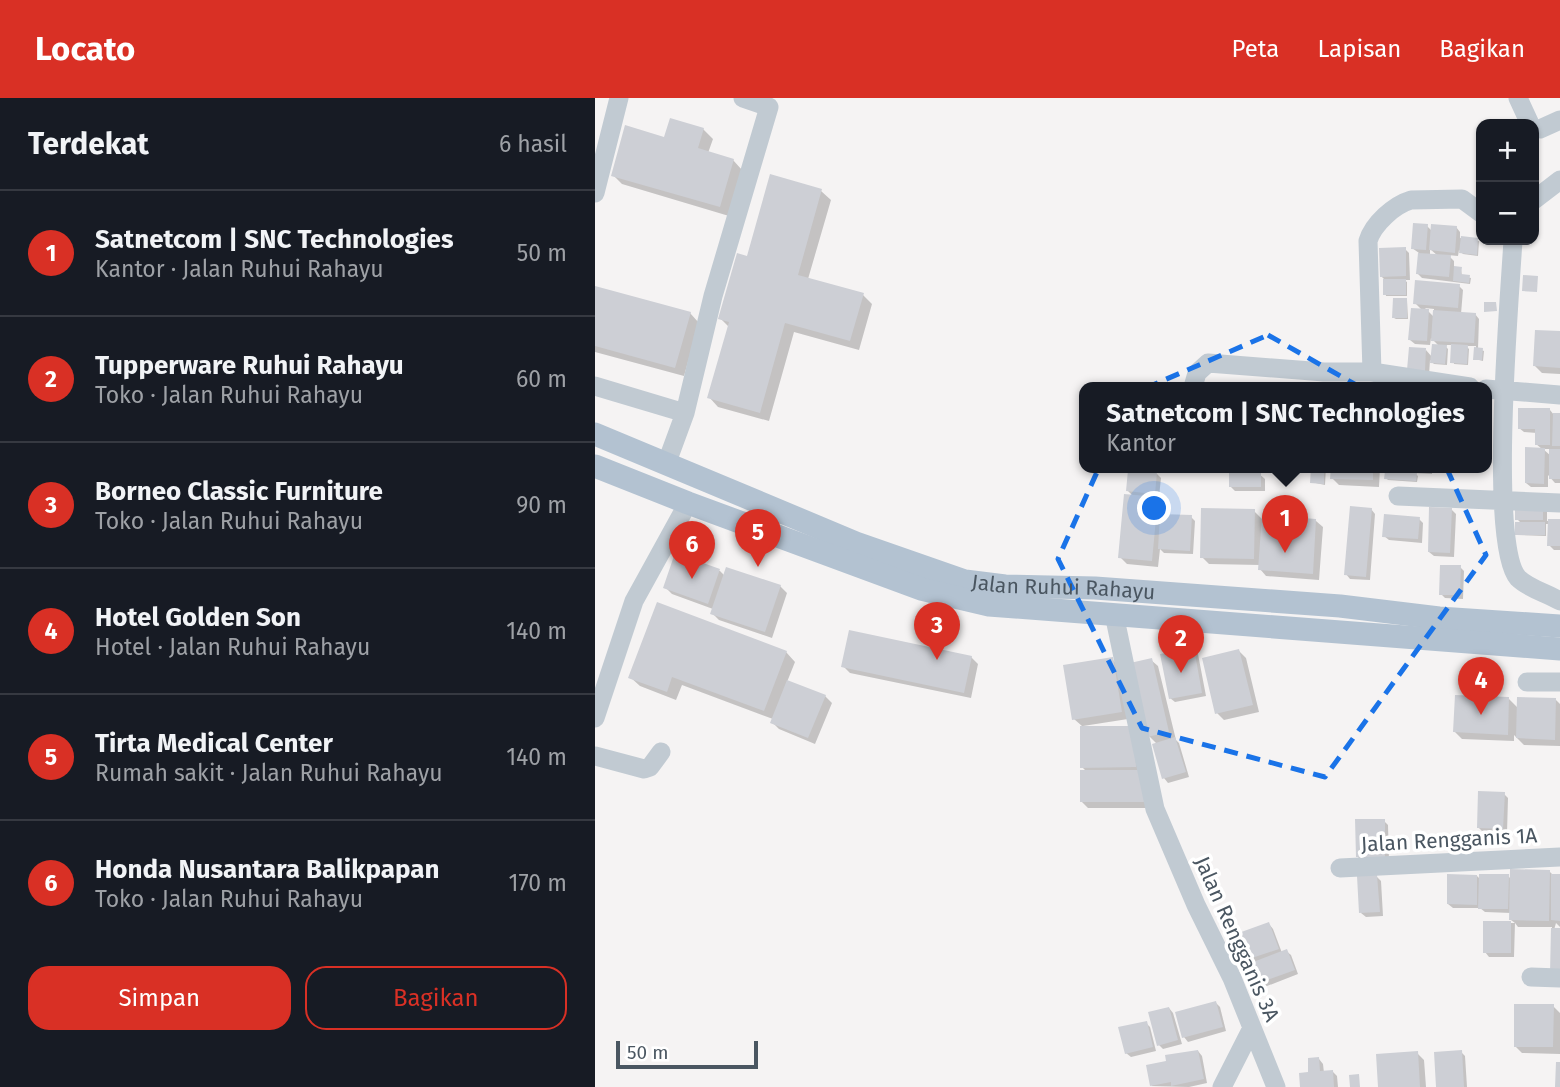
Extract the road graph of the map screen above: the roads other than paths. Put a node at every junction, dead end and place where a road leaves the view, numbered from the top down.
1 (619, 98) edge
2 (743, 98) edge
3 (1518, 98) edge
4 (770, 102) edge
5 (1528, 119) edge
6 (1560, 120) edge
7 (1539, 129) edge
8 (1560, 180) edge
9 (595, 193) edge
10 (1539, 196) edge
11 (1476, 210) edge
12 (1512, 245) edge
13 (1372, 372) junction
14 (1194, 382) edge
15 (1437, 382) edge
16 (595, 386) edge
17 (1495, 391) edge
18 (1560, 395) edge
19 (685, 413) junction
20 (595, 434) edge
21 (667, 462) junction
22 (595, 466) edge
23 (657, 491) junction
24 (1398, 496) dead end
25 (1502, 502) junction
26 (688, 503) junction
27 (1560, 503) edge
28 (1560, 601) edge
29 (1114, 614) junction
30 (1560, 626) edge
31 (1560, 649) edge
32 (1527, 682) dead end
33 (1560, 682) edge
34 (595, 718) edge
35 (661, 752) dead end
36 (595, 756) edge
37 (1560, 857) edge
38 (1340, 868) dead end
39 (1531, 977) dead end
40 (1560, 978) edge
41 (1252, 1028) junction
42 (1222, 1087) edge
43 (1276, 1087) edge

1 - 9 street
2 - 4 street
3 - 5 street
4 - 19 street
6 - 7 street
8 - 10 street
11 - 13 street
12 - 17 street
13 - 14 street
13 - 15 street
16 - 19 street
17 - 18 street
17 - 25 street
19 - 21 street
20 - 21 main road, Jalan Ruhui Rahayu
21 - 23 main road
21 - 30 main road, Jalan Ruhui Rahayu
22 - 23 main road, Jalan Ruhui Rahayu
23 - 26 main road, Jalan Ruhui Rahayu
24 - 25 street
25 - 27 street
25 - 28 street
26 - 29 main road, Jalan Ruhui Rahayu
26 - 34 street
29 - 31 main road, Jalan Ruhui Rahayu
29 - 41 street, Jalan Rengganis 3A
32 - 33 street
35 - 36 street
37 - 38 street, Jalan Rengganis 1A
39 - 40 street
41 - 42 street
41 - 43 street, Jalan Rengganis 3A

